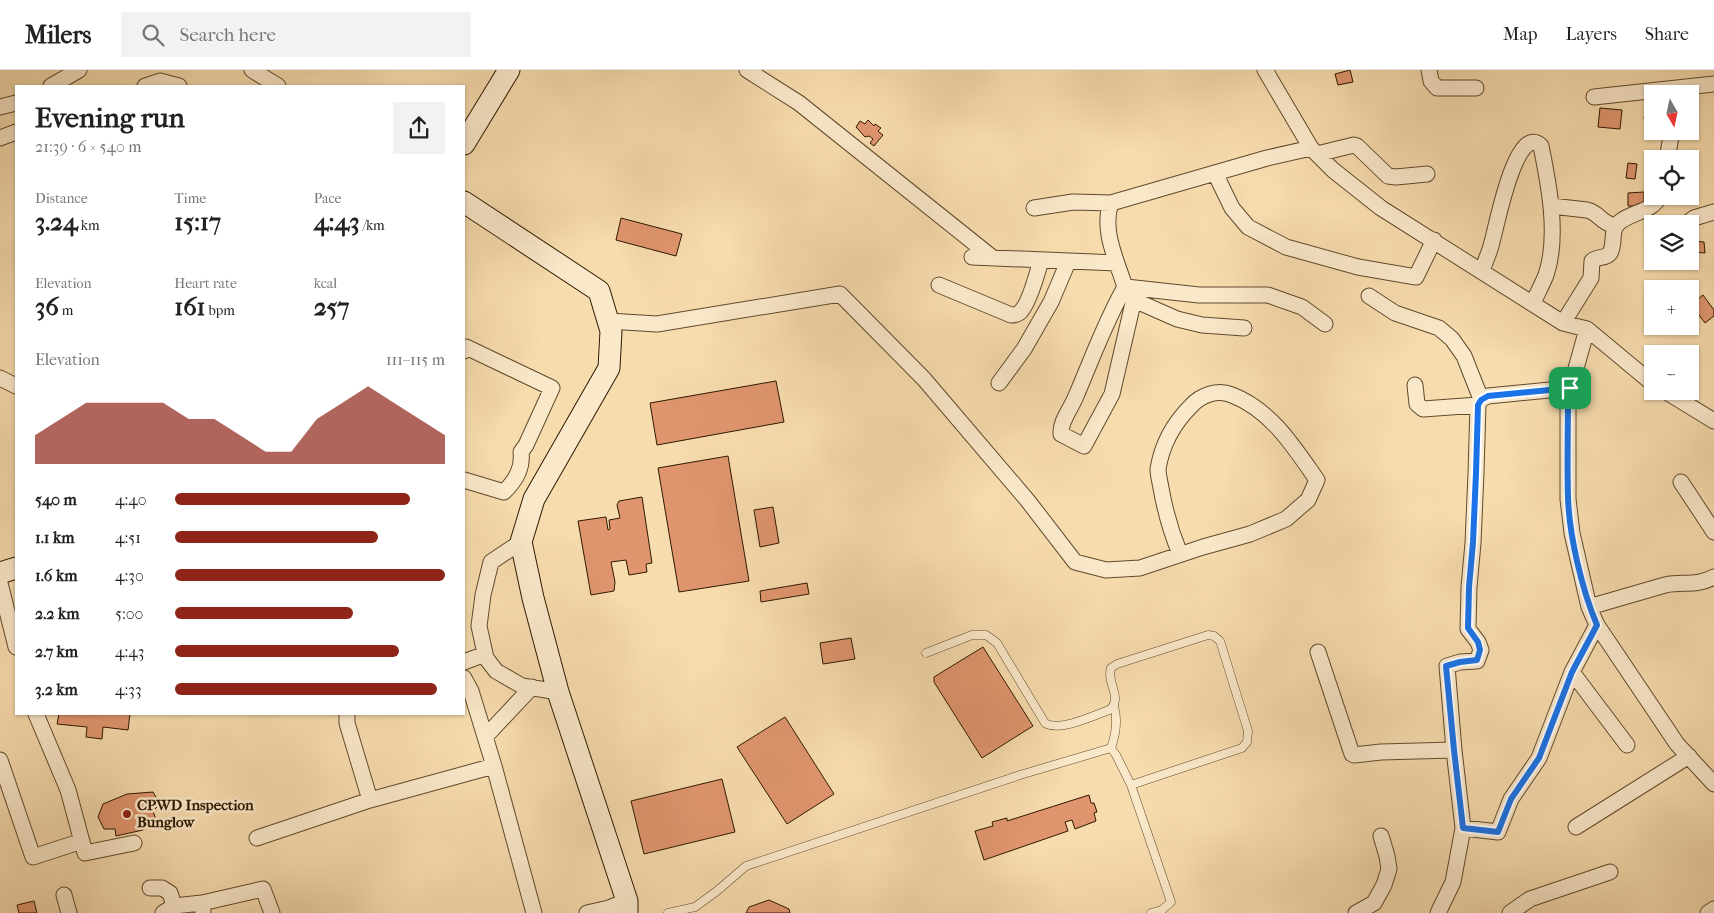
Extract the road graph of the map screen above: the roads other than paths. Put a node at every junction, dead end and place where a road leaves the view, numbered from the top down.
1 (79, 70) edge
2 (252, 70) edge
3 (510, 70) edge
4 (747, 70) edge
5 (1265, 70) edge
6 (1429, 70) edge
7 (276, 79) edge
8 (1714, 84) edge
9 (53, 85) edge
10 (148, 85) edge
11 (174, 85) edge
12 (1699, 87) edge
13 (1476, 88) dead end
14 (1644, 94) edge
15 (1594, 98) dead end
16 (15, 103) edge
17 (0, 107) edge
18 (15, 132) edge
19 (0, 138) edge
20 (465, 142) edge
21 (1314, 151) junction
22 (1215, 173) junction
23 (1427, 174) dead end
24 (465, 203) edge
25 (1111, 203) junction
26 (1654, 205) edge
27 (1551, 206) junction
28 (1034, 208) dead end
29 (1714, 212) edge
30 (1699, 216) edge
31 (1615, 226) junction
32 (1434, 240) junction
33 (972, 257) dead end
34 (993, 258) junction
35 (1041, 260) junction
36 (1068, 262) junction
37 (1117, 263) junction
38 (1482, 271) junction
39 (939, 285) dead end
40 (1132, 292) junction
41 (1368, 296) dead end
42 (1533, 303) junction
43 (608, 321) junction
44 (1563, 323) junction
45 (1324, 324) dead end
46 (1244, 328) dead end
47 (1587, 329) junction
48 (465, 349) edge
49 (1644, 377) edge
50 (0, 378) edge
51 (998, 383) dead end
52 (15, 386) edge
53 (1415, 386) dead end
54 (1570, 388) junction
55 (1679, 400) edge
56 (1479, 402) junction
57 (1714, 422) edge
58 (465, 480) edge
59 (1681, 482) dead end
60 (1714, 532) edge
61 (521, 542) junction
62 (1180, 554) junction
63 (15, 568) edge
64 (0, 573) edge
65 (1714, 577) edge
66 (0, 583) edge
67 (1589, 607) junction
68 (1597, 625) junction
69 (15, 643) edge
70 (926, 652) dead end
71 (1318, 652) dead end
72 (486, 654) junction
73 (465, 662) edge
74 (1572, 672) junction
75 (465, 680) edge
76 (532, 687) junction
77 (558, 692) junction
78 (1114, 706) junction
79 (36, 715) edge
80 (347, 715) edge
81 (485, 738) junction
82 (1627, 745) dead end
83 (1111, 748) junction
84 (1454, 750) junction
85 (1689, 756) junction
86 (0, 760) edge
87 (494, 766) junction
88 (1714, 784) edge
89 (1131, 785) junction
90 (370, 800) junction
91 (1576, 827) dead end
92 (1463, 828) junction
93 (1381, 836) dead end
94 (257, 838) dead end
95 (82, 841) junction
96 (134, 843) dead end
97 (1610, 872) dead end
98 (150, 888) dead end
99 (64, 895) dead end
100 (203, 908) edge
101 (169, 909) edge
102 (617, 909) edge
103 (1714, 909) edge
104 (69, 913) edge
105 (272, 913) edge
106 (534, 913) edge
107 (587, 913) edge
108 (671, 913) edge
109 (1151, 913) edge
110 (1356, 913) edge
111 (1438, 913) edge
112 (1510, 913) edge
113 (1708, 913) edge

1 - 9 street
2 - 7 street
3 - 20 street
4 - 34 street
5 - 21 street
6 - 13 street
8 - 12 street
10 - 11 street
14 - 15 street
16 - 17 street
18 - 19 street
21 - 22 street
21 - 23 street
21 - 32 street
22 - 25 street
22 - 32 street
24 - 43 street
25 - 28 street
25 - 37 street
26 - 31 street
27 - 31 street
27 - 38 street
27 - 42 street
29 - 30 street
31 - 44 street
32 - 38 street
33 - 34 street
34 - 35 street
35 - 36 street
35 - 39 street
36 - 37 street
36 - 51 street
37 - 40 street
38 - 42 street
40 - 40 street
40 - 45 street
40 - 46 street
41 - 56 street
42 - 44 street
43 - 61 street
43 - 62 street
44 - 47 street
47 - 49 street
47 - 54 street
48 - 58 street
50 - 52 street
53 - 56 street
54 - 56 street
54 - 67 street
55 - 57 street
56 - 84 street
59 - 60 street
61 - 72 street
61 - 77 street
62 - 62 street
63 - 64 street
65 - 67 street
66 - 69 street
67 - 68 street
68 - 74 street
68 - 85 street
70 - 78 lane
71 - 84 street
72 - 73 street
72 - 76 street
74 - 82 street
74 - 92 street
75 - 81 street
76 - 77 street
76 - 81 street
77 - 102 street
78 - 83 lane
78 - 89 lane
79 - 95 street
80 - 90 street
81 - 87 street
83 - 89 lane
83 - 108 lane
84 - 92 street
85 - 88 street
85 - 91 street
86 - 95 street
87 - 90 street
87 - 106 street
89 - 109 lane
90 - 94 street
92 - 111 street
93 - 110 street
95 - 96 street
97 - 112 street
98 - 101 street
99 - 104 street
100 - 101 street
100 - 105 street
102 - 107 street
103 - 113 street

